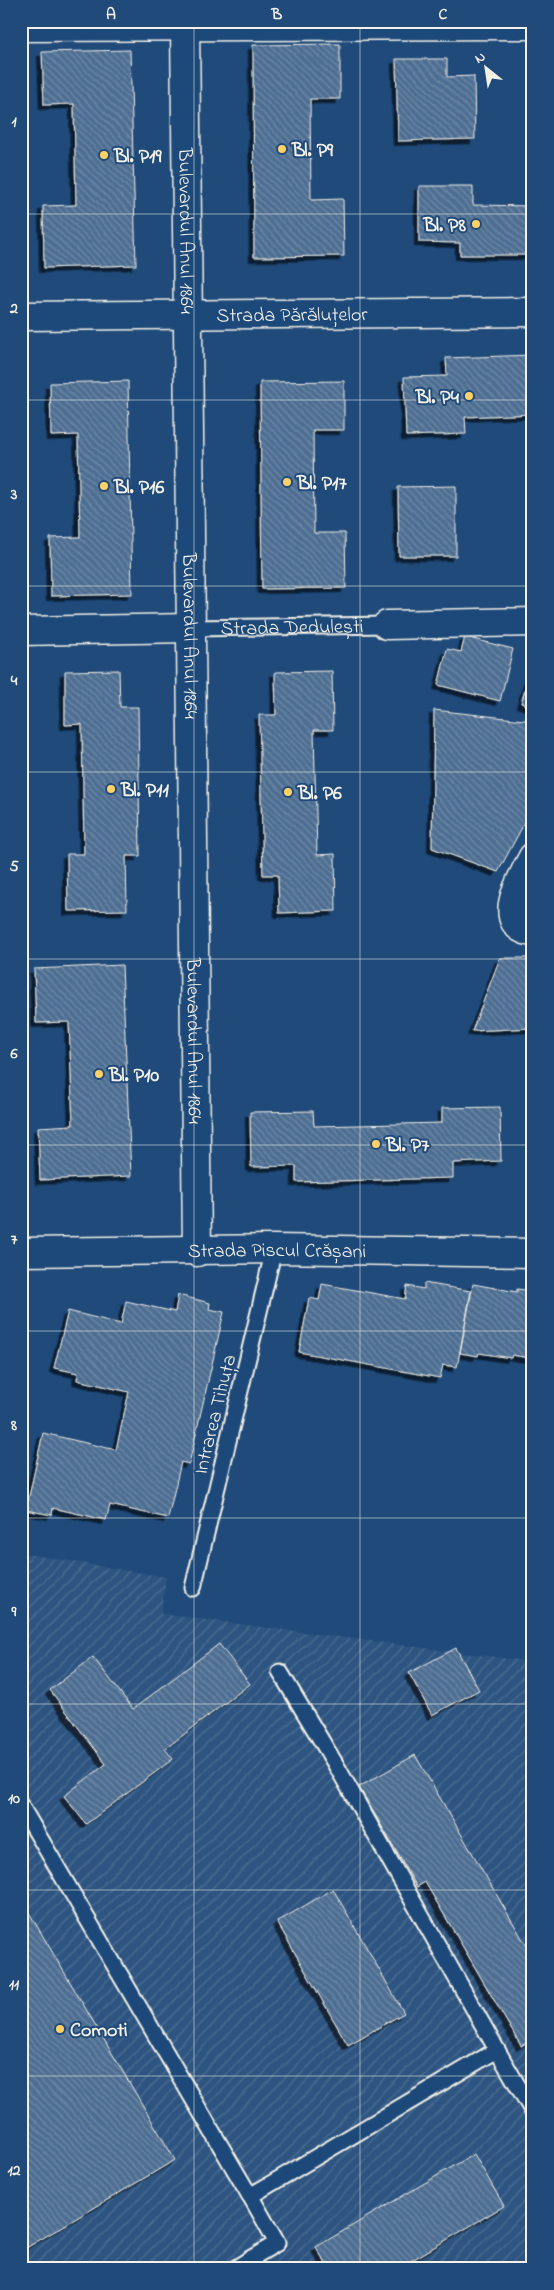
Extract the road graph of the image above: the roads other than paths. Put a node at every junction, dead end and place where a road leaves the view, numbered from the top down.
1 (185, 23) edge
2 (533, 25) edge
3 (21, 27) edge
4 (533, 312) edge
5 (188, 315) junction
6 (21, 316) edge
7 (533, 622) edge
8 (387, 625) joint
9 (191, 628) junction
10 (21, 631) edge
11 (533, 857) edge
12 (533, 932) edge
13 (274, 1249) junction
14 (21, 1252) edge
15 (198, 1252) junction
16 (533, 1253) edge
17 (193, 1588) dead end
18 (280, 1672) dead end
19 (21, 1806) edge
20 (497, 2050) junction
21 (533, 2112) edge
22 (247, 2190) junction
23 (254, 2264) edge
24 (234, 2269) edge

1 - 2 street
1 - 3 street
1 - 5 street, Bulevardul Anul 1864
4 - 5 street, Strada Părăluțelor
5 - 6 street, Strada Părăluțelor
5 - 9 street, Bulevardul Anul 1864
7 - 8 street, Strada Dedulești
8 - 9 lane, Strada Dedulești
9 - 10 street, Strada Dedulești
9 - 15 street, Bulevardul Anul 1864
11 - 12 street
13 - 15 street, Strada Piscul Crășani
13 - 16 street, Strada Piscul Crășani
13 - 17 lane, Intrarea Tihuța
14 - 15 street, Strada Piscul Crășani
18 - 20 lane
19 - 22 lane
20 - 21 lane
20 - 22 lane
22 - 23 lane
23 - 24 lane

